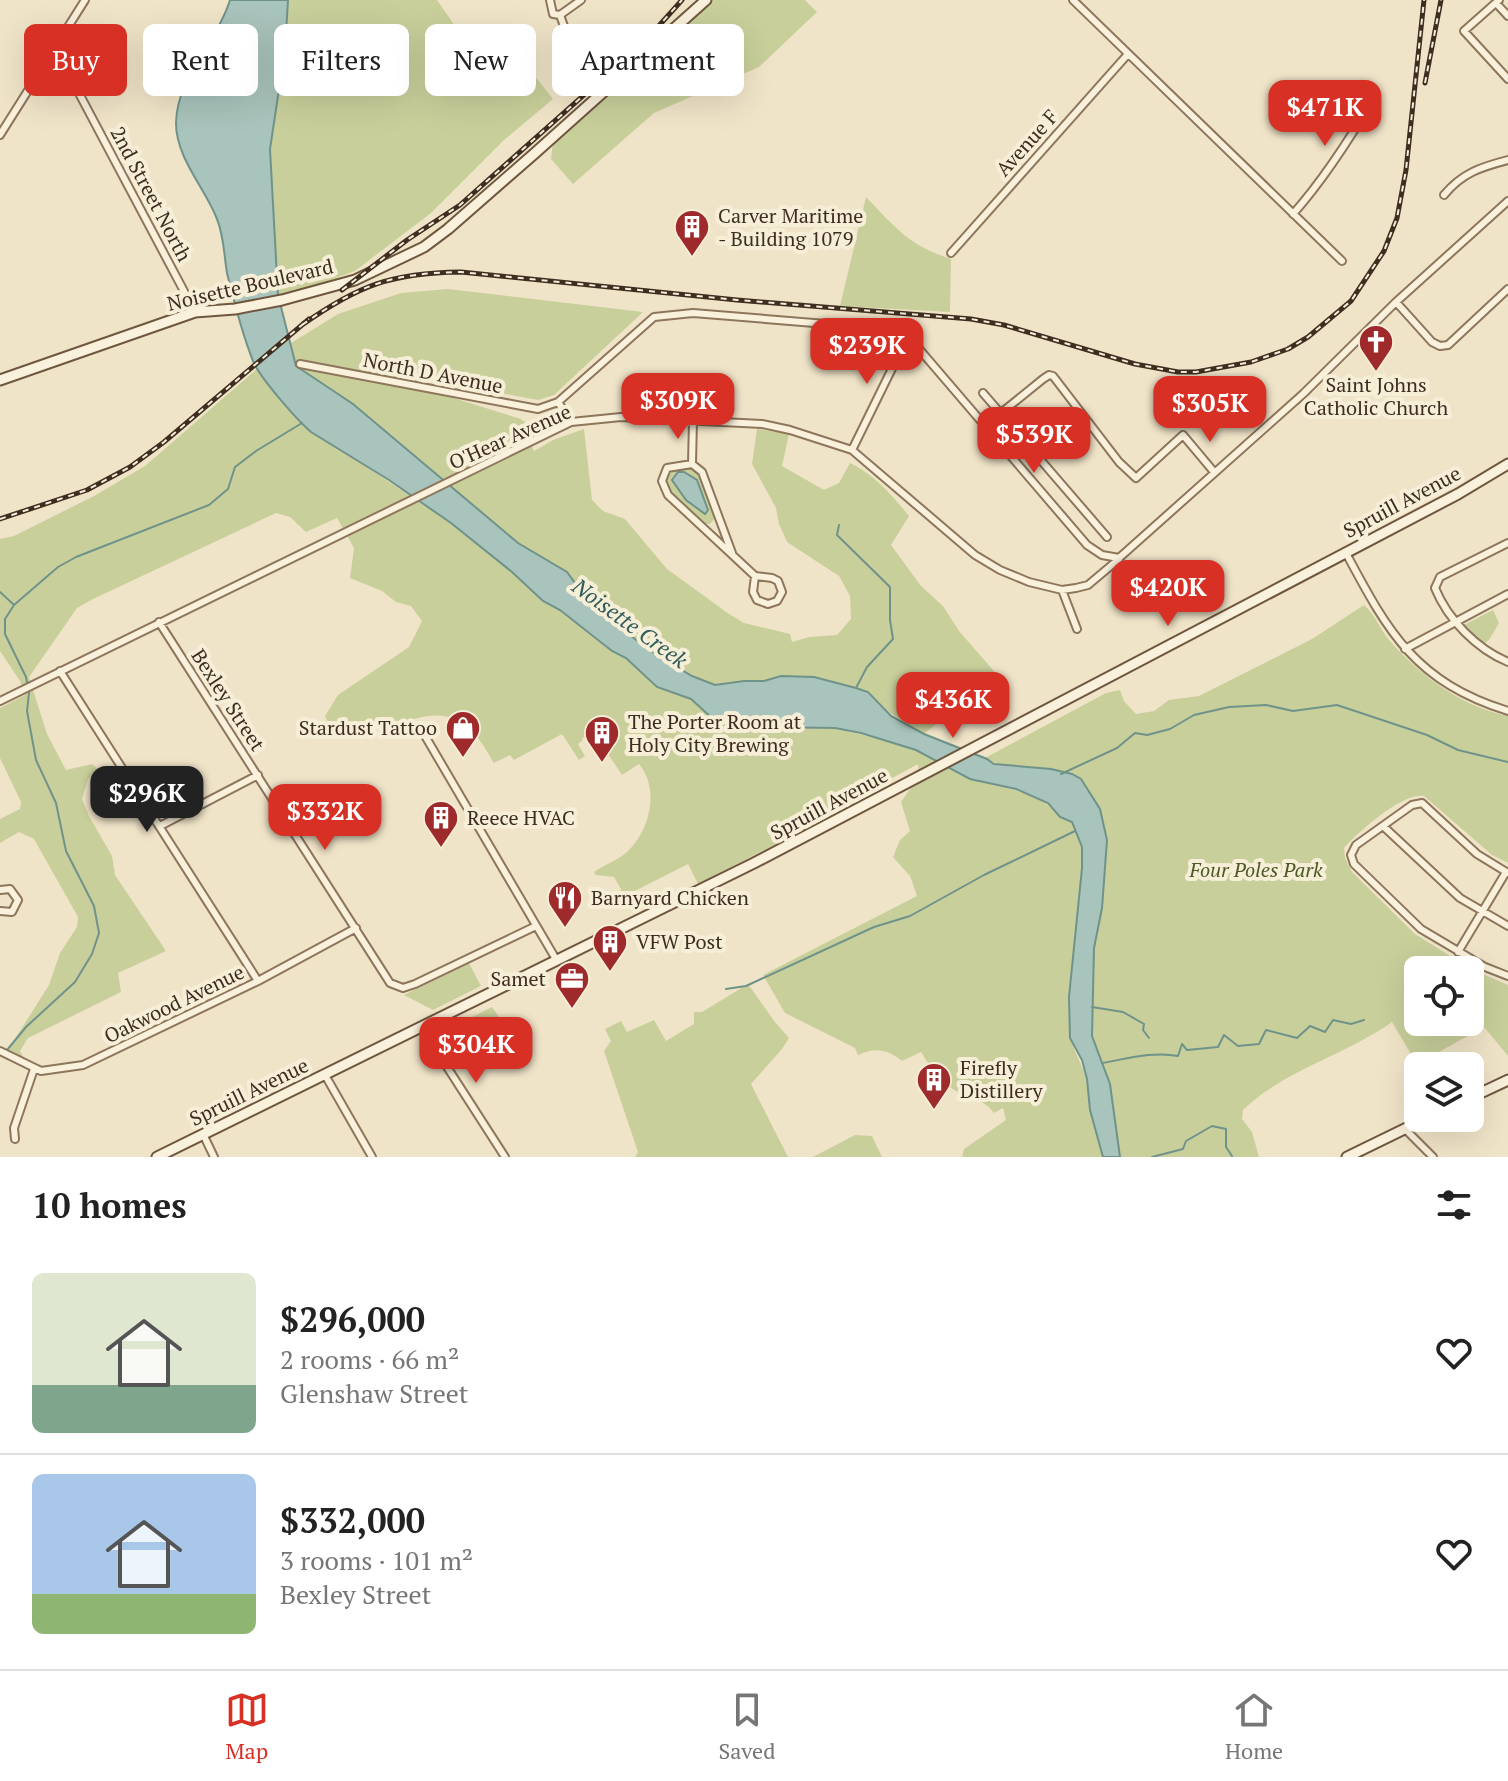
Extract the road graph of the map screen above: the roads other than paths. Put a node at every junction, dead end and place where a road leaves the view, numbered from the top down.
1 (85, 0) edge
2 (550, 0) edge
3 (581, 0) edge
4 (706, 0) edge
5 (1073, 0) edge
6 (1498, 2) edge
7 (560, 15) junction
8 (1508, 16) edge
9 (70, 24) edge
10 (563, 24) edge
11 (1128, 54) junction
12 (1508, 79) edge
13 (25, 96) edge
14 (80, 96) edge
15 (1375, 96) dead end
16 (0, 135) edge
17 (1508, 160) edge
18 (1444, 195) dead end
19 (1508, 201) edge
20 (1293, 214) junction
21 (951, 253) dead end
22 (1342, 261) dead end
23 (1508, 289) edge
24 (1396, 302) junction
25 (195, 312) junction
26 (908, 336) junction
27 (300, 364) dead end
28 (0, 380) edge
29 (983, 393) dead end
30 (558, 402) junction
31 (1001, 413) junction
32 (693, 419) junction
33 (571, 422) junction
34 (852, 450) junction
35 (692, 464) junction
36 (1508, 464) edge
37 (1214, 472) junction
38 (720, 518) junction
39 (706, 531) junction
40 (1107, 537) dead end
41 (1508, 543) edge
42 (732, 553) junction
43 (1346, 553) junction
44 (1119, 558) junction
45 (755, 576) junction
46 (1062, 590) junction
47 (1508, 594) edge
48 (159, 622) junction
49 (1456, 622) junction
50 (1077, 629) dead end
51 (1405, 649) junction
52 (1508, 662) edge
53 (60, 671) junction
54 (0, 701) edge
55 (1508, 711) edge
56 (421, 729) dead end
57 (258, 775) junction
58 (160, 826) junction
59 (1383, 826) junction
60 (1507, 873) edge
61 (0, 890) edge
62 (0, 911) edge
63 (1482, 912) junction
64 (536, 926) junction
65 (1508, 926) edge
66 (356, 928) junction
67 (1458, 952) junction
68 (557, 962) junction
69 (1508, 976) edge
70 (258, 981) junction
71 (422, 1028) junction
72 (0, 1051) edge
73 (34, 1069) junction
74 (325, 1075) junction
75 (1508, 1080) edge
76 (1484, 1091) edge
77 (1404, 1129) edge
78 (1408, 1132) edge
79 (203, 1134) junction
80 (15, 1139) dead end
81 (157, 1157) edge
82 (214, 1157) edge
83 (372, 1157) edge
84 (505, 1157) edge
85 (1347, 1157) edge
86 (1433, 1157) edge

1 - 9 street
2 - 7 street
3 - 7 street
4 - 25 street, Noisette Boulevard
5 - 11 street
6 - 8 street
6 - 12 street
7 - 10 street
11 - 20 street
11 - 21 street, Avenue F
13 - 16 street
14 - 25 street, 2nd Street North
15 - 20 street
17 - 18 street
19 - 24 street
20 - 22 street
23 - 24 street
24 - 37 street
25 - 28 street, Noisette Boulevard
26 - 30 street
26 - 34 street
26 - 44 street
27 - 30 street, North D Avenue
29 - 31 street
30 - 33 street
31 - 37 street
31 - 40 street
32 - 33 street, O'Hear Avenue
32 - 34 street, O'Hear Avenue
32 - 35 street
33 - 48 street, O'Hear Avenue
34 - 46 street, O'Hear Avenue
35 - 38 street
35 - 39 street
36 - 43 street, Spruill Avenue
37 - 44 street
38 - 39 street
38 - 42 street
39 - 42 street
41 - 49 street
42 - 45 street
43 - 51 street
43 - 68 street, Spruill Avenue
44 - 46 street
45 - 45 street
46 - 50 street
47 - 49 street
48 - 53 street, O'Hear Avenue
48 - 57 street, Bexley Street
49 - 51 street
49 - 52 street
51 - 55 street
53 - 54 street, O'Hear Avenue
53 - 58 street
56 - 64 street
57 - 58 street
57 - 66 street, Bexley Street
58 - 70 street
59 - 60 street
59 - 63 street
59 - 67 street
60 - 63 street
61 - 62 street
63 - 65 street
63 - 67 street
64 - 66 street, Bexley Street
64 - 68 street
66 - 70 street, Oakwood Avenue
67 - 69 street
68 - 71 street, Spruill Avenue
70 - 73 street, Oakwood Avenue
71 - 74 street, Spruill Avenue
71 - 84 street
72 - 73 street
73 - 80 street
74 - 79 street, Spruill Avenue
74 - 83 street
75 - 76 street
77 - 85 street
78 - 86 street
79 - 81 street, Spruill Avenue
79 - 82 street

